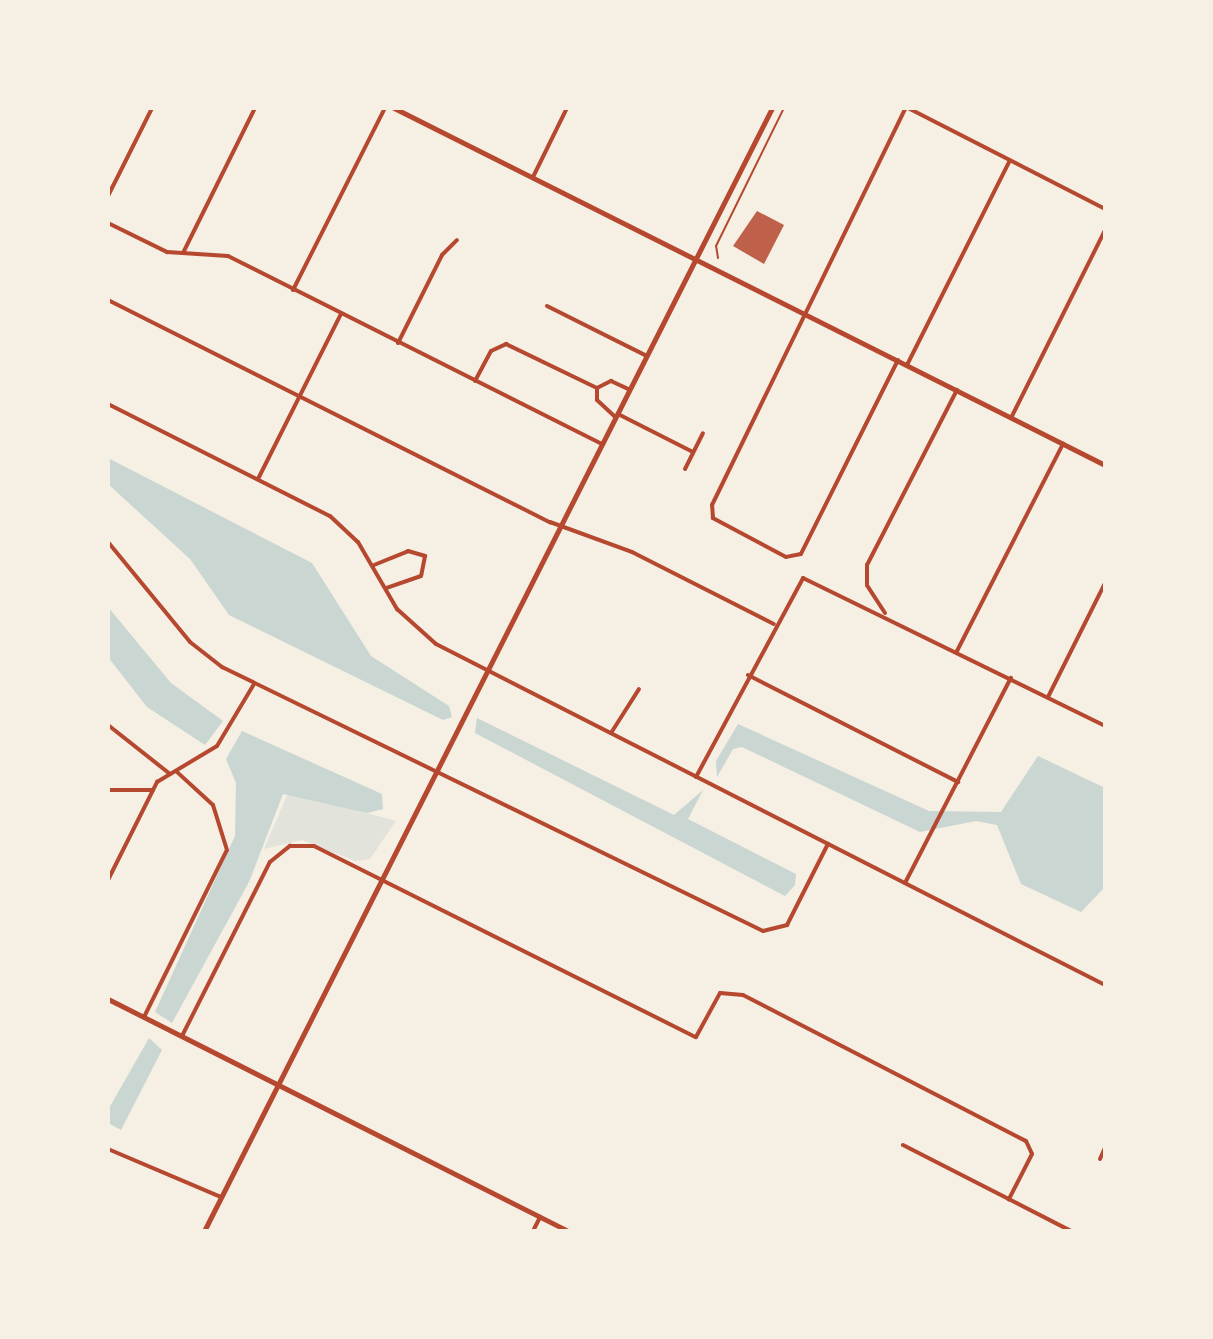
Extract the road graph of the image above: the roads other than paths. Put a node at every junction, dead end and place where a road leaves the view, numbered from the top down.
1 (152, 108) edge
2 (255, 108) edge
3 (385, 108) edge
4 (394, 108) edge
5 (567, 108) edge
6 (772, 108) edge
7 (907, 108) edge
8 (1010, 160) junction
9 (533, 177) junction
10 (108, 196) edge
11 (1105, 209) edge
12 (108, 223) edge
13 (1105, 230) edge
14 (457, 240) dead end
15 (183, 253) junction
16 (697, 259) junction
17 (293, 290) junction
18 (108, 300) edge
19 (547, 306) dead end
20 (341, 314) junction
21 (807, 314) junction
22 (398, 343) junction
23 (647, 356) junction
24 (898, 360) junction
25 (907, 365) junction
26 (475, 381) junction
27 (597, 388) junction
28 (630, 390) junction
29 (957, 390) junction
30 (300, 396) junction
31 (108, 404) edge
32 (617, 416) junction
33 (1011, 418) junction
34 (703, 433) dead end
35 (1063, 444) junction
36 (602, 445) junction
37 (693, 452) junction
38 (1105, 465) edge
39 (685, 469) dead end
40 (258, 479) junction
41 (560, 527) junction
42 (108, 542) edge
43 (374, 565) junction
44 (1105, 583) edge
45 (386, 588) junction
46 (1096, 601) junction
47 (1105, 605) edge
48 (887, 615) junction
49 (774, 624) junction
50 (957, 651) junction
51 (487, 671) junction
52 (748, 675) junction
53 (1011, 678) junction
54 (254, 684) junction
55 (639, 689) dead end
56 (1048, 697) junction
57 (108, 725) edge
58 (1105, 726) edge
59 (611, 733) junction
60 (437, 770) junction
61 (177, 772) junction
62 (170, 774) junction
63 (696, 777) junction
64 (958, 782) junction
65 (108, 790) edge
66 (153, 790) junction
67 (828, 844) junction
68 (382, 878) junction
69 (108, 880) edge
70 (905, 883) junction
71 (1105, 985) edge
72 (108, 999) edge
73 (144, 1017) junction
74 (182, 1036) junction
75 (278, 1083) junction
76 (903, 1145) dead end
77 (1105, 1148) edge
78 (108, 1149) edge
79 (1100, 1159) dead end
80 (221, 1197) junction
81 (1009, 1199) junction
82 (540, 1217) junction
83 (1062, 1229) edge
84 (204, 1231) edge
85 (533, 1231) edge
86 (568, 1231) edge
87 (1071, 1231) edge

1 - 10 street
2 - 15 street
3 - 17 street
4 - 9 main road
5 - 9 street
6 - 16 main road
7 - 8 street
7 - 21 street
8 - 11 street
8 - 25 street
9 - 16 main road
12 - 15 street
13 - 33 street
14 - 22 street
15 - 17 street
16 - 21 main road
16 - 23 main road
17 - 20 street
18 - 30 street
19 - 23 street
20 - 22 street
20 - 30 street
21 - 24 main road
21 - 24 street
22 - 26 street
23 - 28 main road
24 - 25 main road
25 - 29 main road
26 - 27 street
26 - 36 street
27 - 28 street
27 - 32 street
28 - 32 main road
29 - 33 main road
29 - 48 street
30 - 40 street
30 - 41 street
31 - 40 street
32 - 36 main road
32 - 37 street
33 - 35 main road
34 - 37 street
35 - 38 main road
35 - 50 street
36 - 41 main road
37 - 39 street
40 - 43 street
41 - 49 street
41 - 51 main road
42 - 54 street
43 - 45 street
43 - 45 street
44 - 46 street
45 - 51 street
46 - 47 street
46 - 56 street
48 - 49 street
48 - 50 street
49 - 52 street
50 - 53 street
51 - 59 street
51 - 60 main road
52 - 63 street
52 - 64 street
53 - 56 street
53 - 64 street
54 - 60 street
54 - 61 street
55 - 59 street
56 - 58 street
57 - 62 street
59 - 63 street
60 - 67 street
60 - 68 main road
61 - 62 street
61 - 73 street
62 - 66 street
63 - 67 street
64 - 70 street
65 - 66 street
66 - 69 street
67 - 70 street
68 - 74 street
68 - 75 main road
68 - 81 street
70 - 71 street
72 - 73 main road
73 - 74 main road
74 - 75 main road
75 - 80 main road
75 - 82 main road
76 - 81 street
77 - 79 street
78 - 80 street
80 - 84 main road
81 - 83 street
82 - 85 street
82 - 86 main road
83 - 87 street

